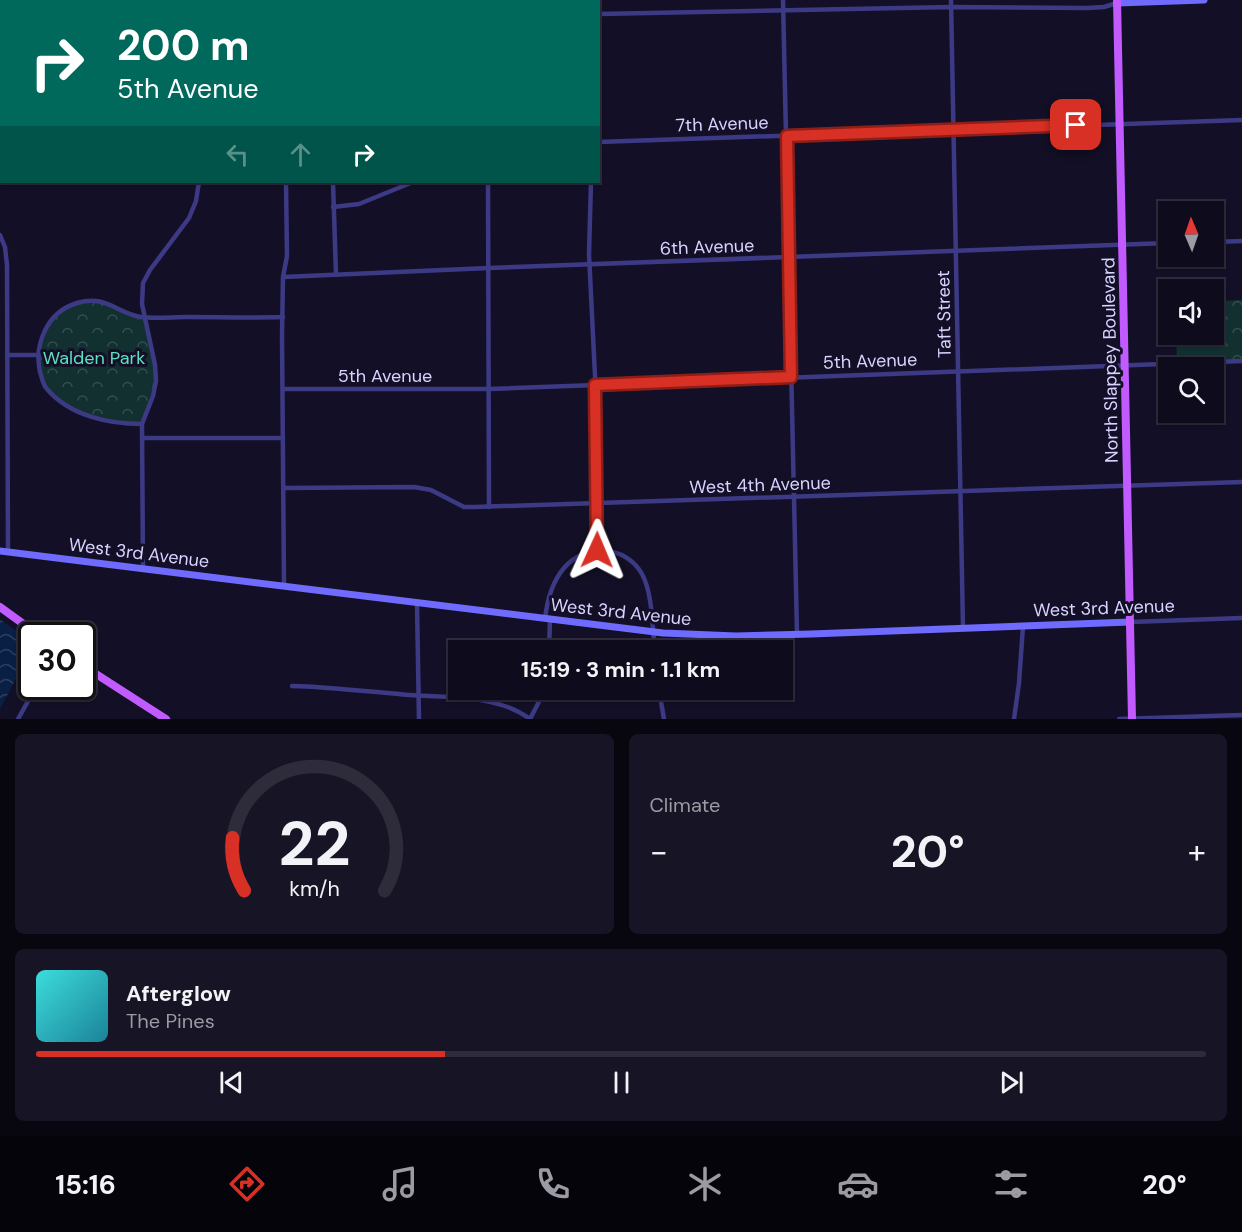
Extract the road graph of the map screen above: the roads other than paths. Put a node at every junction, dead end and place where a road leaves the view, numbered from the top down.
1 (783, 0) edge
2 (951, 0) edge
3 (1204, 0) edge
4 (1117, 2) edge
5 (951, 7) junction
6 (784, 9) junction
7 (600, 14) edge
8 (1242, 120) edge
9 (1120, 123) junction
10 (954, 129) junction
11 (787, 136) junction
12 (600, 142) edge
13 (199, 183) edge
14 (286, 183) edge
15 (333, 183) edge
16 (410, 183) edge
17 (488, 183) edge
18 (591, 183) edge
19 (333, 207) junction
20 (0, 236) edge
21 (1242, 241) edge
22 (1224, 242) edge
23 (1158, 243) edge
24 (1122, 245) junction
25 (957, 251) junction
26 (789, 257) junction
27 (589, 265) junction
28 (489, 268) junction
29 (336, 275) junction
30 (283, 277) junction
31 (144, 317) junction
32 (283, 317) junction
33 (0, 343) edge
34 (7, 343) junction
35 (39, 355) junction
36 (7, 356) junction
37 (1242, 361) edge
38 (1125, 365) junction
39 (959, 372) junction
40 (791, 377) junction
41 (595, 385) junction
42 (283, 389) junction
43 (489, 389) junction
44 (142, 424) junction
45 (142, 438) junction
46 (283, 438) junction
47 (1242, 482) edge
48 (1128, 486) junction
49 (284, 488) junction
50 (961, 492) junction
51 (795, 497) junction
52 (597, 504) junction
53 (489, 507) junction
54 (597, 550) junction
55 (4, 551) edge
56 (143, 569) junction
57 (284, 586) junction
58 (417, 604) junction
59 (0, 607) edge
60 (1242, 618) edge
61 (547, 620) junction
62 (21, 622) edge
63 (1130, 622) junction
64 (1023, 626) junction
65 (963, 628) junction
66 (652, 632) junction
67 (797, 634) junction
68 (548, 640) edge
69 (653, 640) edge
70 (96, 674) edge
71 (292, 686) dead end
72 (419, 694) junction
73 (29, 700) edge
74 (540, 700) edge
75 (661, 700) edge
76 (1242, 715) edge
77 (1132, 718) edge
78 (18, 719) edge
79 (166, 719) edge
80 (419, 719) edge
81 (530, 719) edge
82 (664, 719) edge
83 (1014, 719) edge
84 (1119, 719) edge

1 - 6 street
2 - 5 street, Taft Street
3 - 4 street
4 - 5 street
4 - 9 main road, North Slappey Boulevard
5 - 6 street
5 - 10 street, Taft Street
6 - 7 street
6 - 11 street
8 - 9 street, 7th Avenue
9 - 10 street, 7th Avenue
9 - 24 main road, North Slappey Boulevard
10 - 11 street, 7th Avenue
10 - 25 street, Taft Street
11 - 12 street, 7th Avenue
11 - 26 street
13 - 31 street
14 - 30 street
15 - 19 street
16 - 19 street
17 - 28 street
18 - 27 street
19 - 29 street
20 - 34 street
21 - 22 street
23 - 24 street, 6th Avenue
24 - 25 street, 6th Avenue
24 - 38 main road, North Slappey Boulevard
25 - 26 street, 6th Avenue
25 - 39 street, Taft Street
26 - 27 street, 6th Avenue
26 - 40 street
27 - 28 street, 6th Avenue
27 - 41 street
28 - 29 street, 6th Avenue
28 - 43 street
29 - 30 street, 6th Avenue
30 - 32 street
31 - 32 street
31 - 35 street
31 - 44 street
32 - 42 street
33 - 34 street
34 - 36 street
35 - 36 street
35 - 44 street
36 - 55 street
37 - 38 street, 5th Avenue
38 - 39 street, 5th Avenue
38 - 48 main road, North Slappey Boulevard
39 - 40 street, 5th Avenue
39 - 50 street, Taft Street
40 - 41 street, 5th Avenue
40 - 51 street
41 - 43 street, 5th Avenue
41 - 52 street
42 - 43 street, 5th Avenue
42 - 46 street
43 - 53 street
44 - 45 street
45 - 46 street
45 - 56 street
46 - 49 street
47 - 48 street, West 4th Avenue
48 - 50 street, West 4th Avenue
48 - 63 main road, North Slappey Boulevard
49 - 53 street, West 4th Avenue
49 - 57 street
50 - 51 street, West 4th Avenue
50 - 65 street, Taft Street
51 - 52 street, West 4th Avenue
51 - 67 street
52 - 53 street, West 4th Avenue
52 - 54 street
54 - 61 street
54 - 66 street
55 - 56 street, West 3rd Avenue
56 - 57 street, West 3rd Avenue
57 - 58 street, West 3rd Avenue
58 - 61 street, West 3rd Avenue
58 - 72 street
59 - 62 main road
60 - 63 street, West 3rd Avenue
61 - 66 street, West 3rd Avenue
61 - 68 street
63 - 64 street, West 3rd Avenue
63 - 77 main road, North Slappey Boulevard
64 - 65 street, West 3rd Avenue
64 - 83 street
65 - 67 street, West 3rd Avenue
66 - 67 street, West 3rd Avenue
66 - 69 street
70 - 79 main road
71 - 72 street
72 - 80 street
72 - 81 street
73 - 78 street
74 - 81 street
75 - 82 street
76 - 77 street
77 - 84 street

